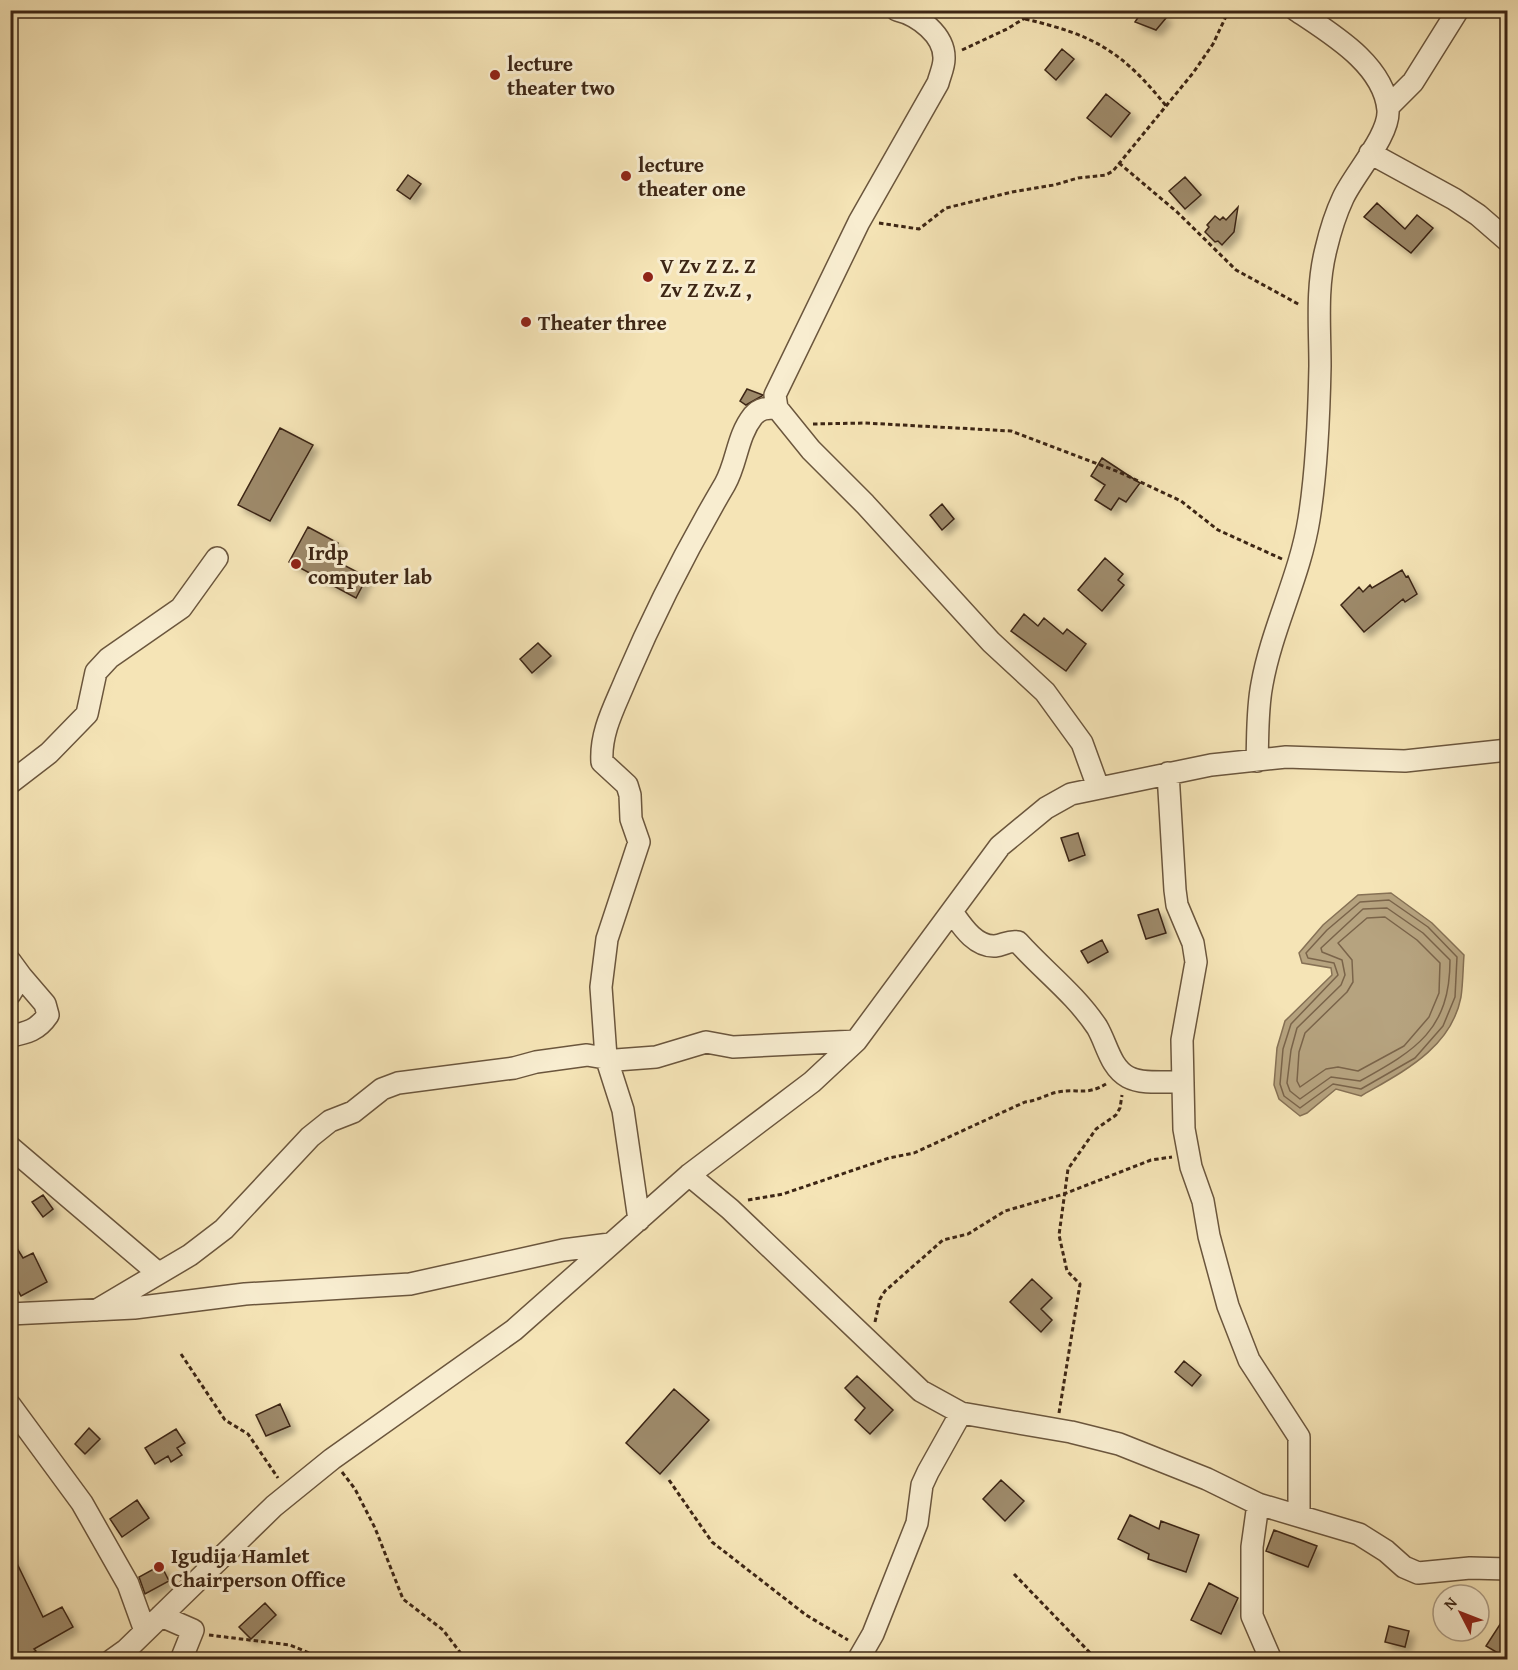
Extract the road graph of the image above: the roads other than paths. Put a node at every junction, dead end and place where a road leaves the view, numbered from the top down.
1 (897, 10) edge
2 (1296, 10) edge
3 (1458, 10) edge
4 (1388, 107) junction
5 (1370, 153) junction
6 (1508, 241) edge
7 (782, 414) junction
8 (217, 558) dead end
9 (1508, 750) edge
10 (1257, 761) junction
11 (1168, 773) junction
12 (10, 783) edge
13 (1098, 787) junction
14 (952, 912) junction
15 (14, 977) edge
16 (10, 1036) edge
17 (856, 1041) junction
18 (606, 1057) junction
19 (1183, 1082) junction
20 (10, 1147) edge
21 (689, 1175) junction
22 (639, 1220) junction
23 (610, 1244) junction
24 (158, 1273) junction
25 (97, 1310) junction
26 (10, 1314) edge
27 (10, 1405) edge
28 (961, 1413) junction
29 (1258, 1504) junction
30 (1299, 1515) junction
31 (1508, 1569) edge
32 (161, 1616) junction
33 (145, 1631) junction
34 (861, 1655) edge
35 (112, 1659) edge
36 (181, 1659) edge
37 (1271, 1659) edge

1 - 7 street
2 - 4 street
3 - 4 street
4 - 5 street
5 - 6 street
5 - 10 street
7 - 13 street
7 - 18 street
8 - 12 street
9 - 10 street
10 - 11 street
11 - 13 street
11 - 19 street
13 - 14 street
14 - 17 street
14 - 19 street
15 - 16 street
17 - 18 street
17 - 21 street
18 - 22 street
18 - 24 street
19 - 30 street
20 - 24 street
21 - 22 street
21 - 28 street
22 - 23 street
23 - 25 street
23 - 32 street
24 - 25 street
25 - 26 street
27 - 33 street
28 - 29 street
28 - 34 street
29 - 30 street
29 - 37 street
30 - 31 street
32 - 33 street
32 - 36 street
33 - 35 street

